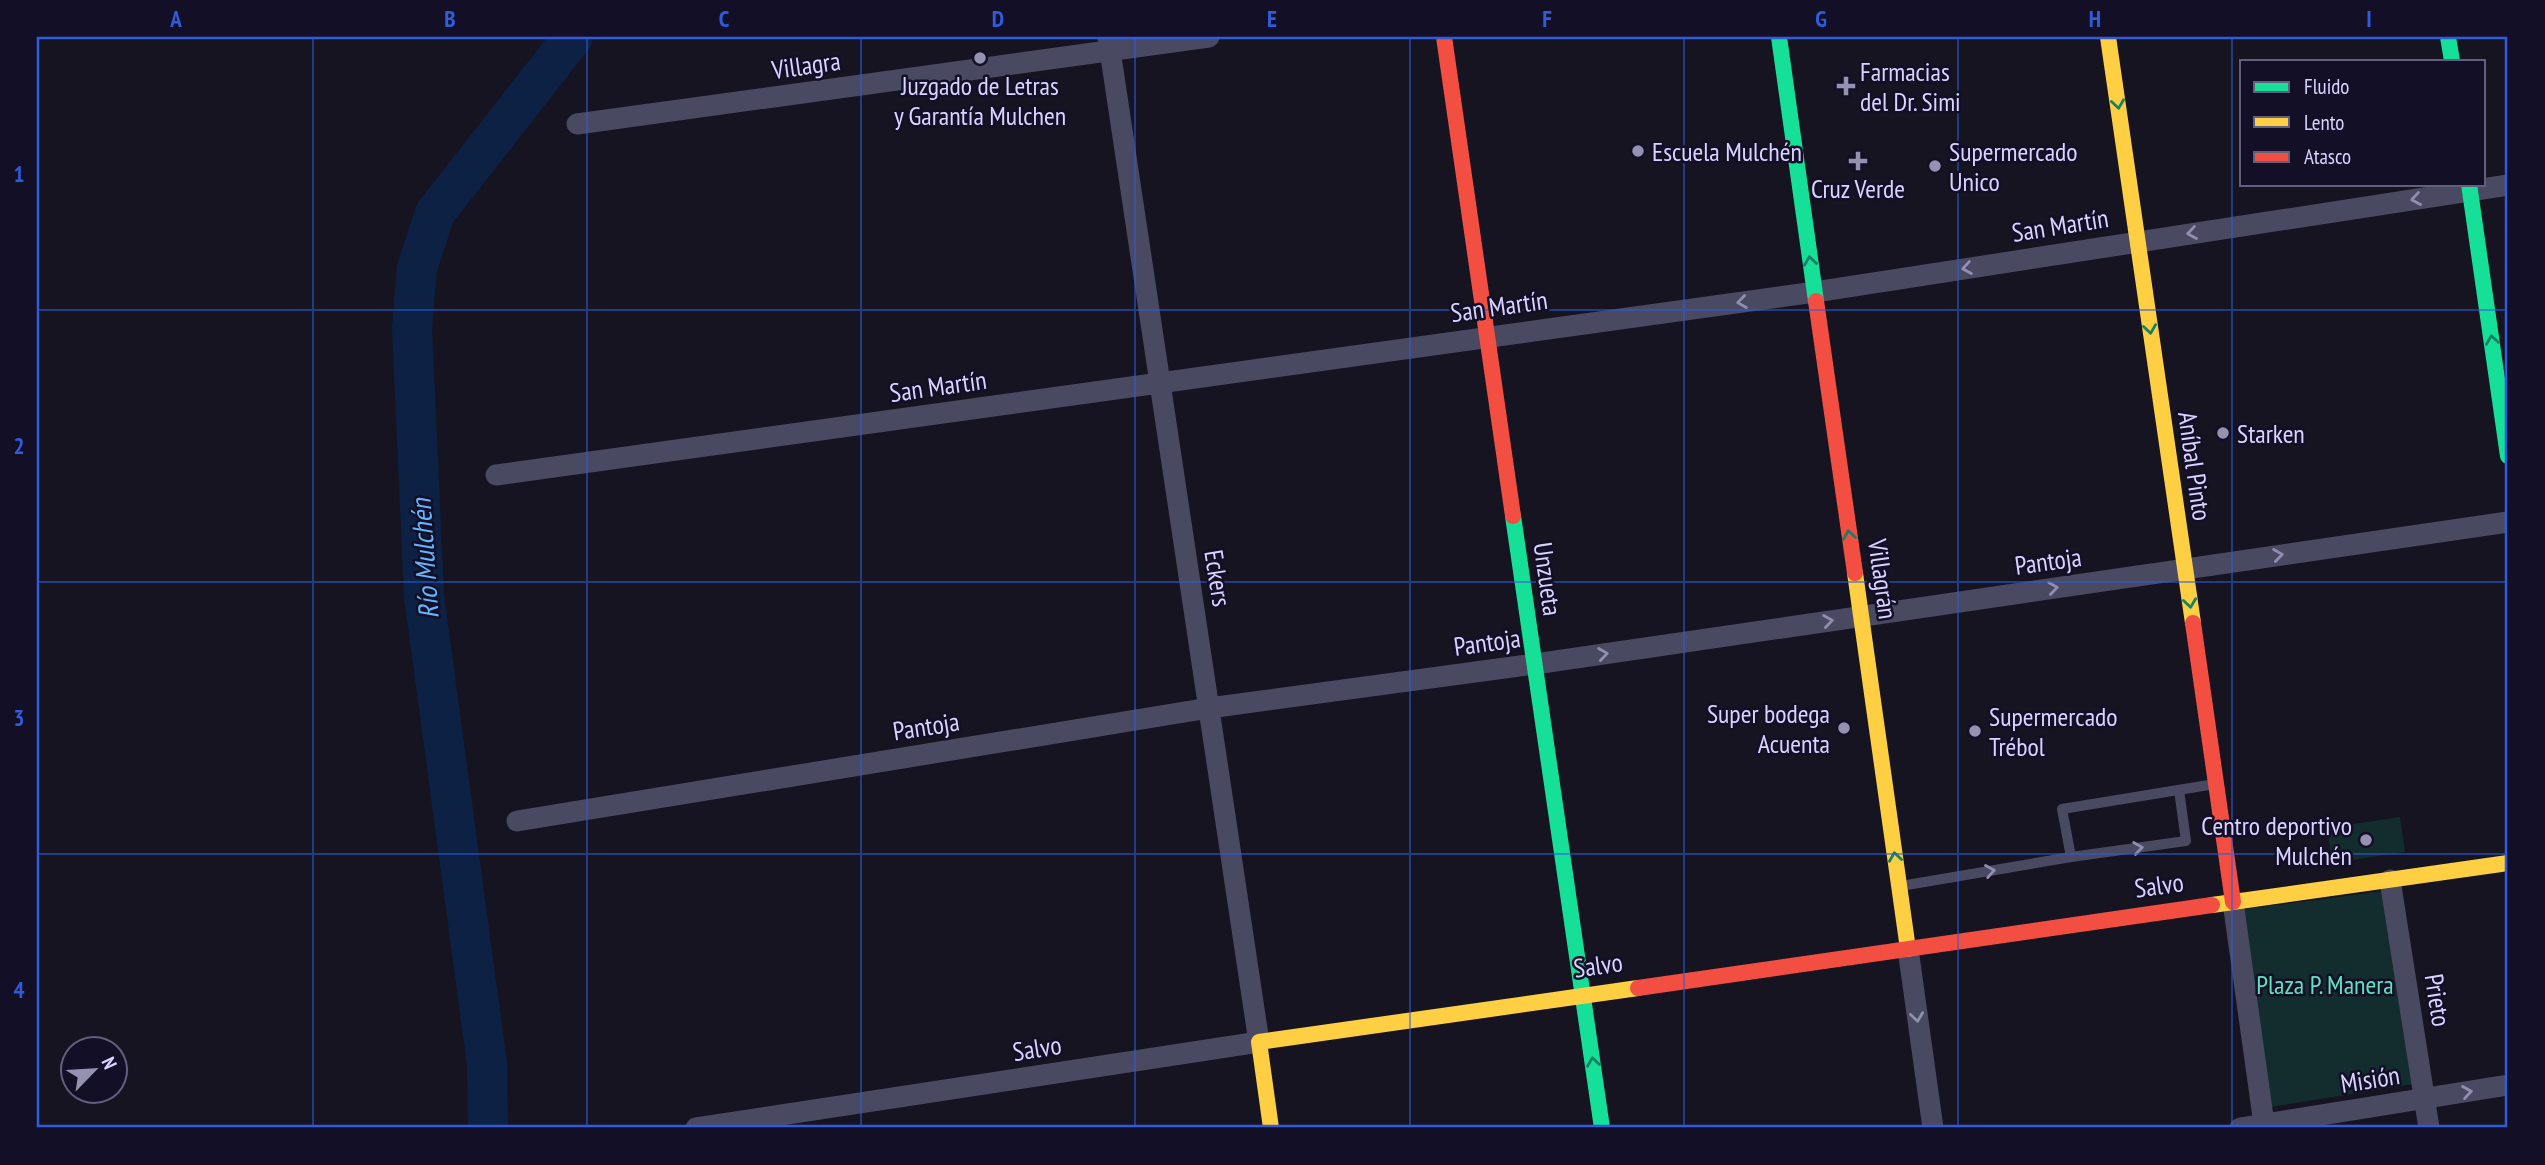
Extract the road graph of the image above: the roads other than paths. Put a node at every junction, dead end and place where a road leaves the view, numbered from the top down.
1 (1209, 37) edge
2 (1444, 37) edge
3 (1779, 37) edge
4 (2108, 37) edge
5 (2448, 37) edge
6 (1110, 44) edge
7 (2452, 60) edge
8 (577, 124) dead end
9 (2508, 185) edge
10 (2470, 187) edge
11 (2137, 242) junction
12 (1815, 292) junction
13 (1488, 336) junction
14 (1160, 383) junction
15 (2508, 456) edge
16 (496, 475) dead end
17 (2508, 522) edge
18 (2185, 569) junction
19 (1860, 617) junction
20 (1535, 664) junction
21 (1209, 708) junction
22 (2216, 784) junction
23 (2179, 790) junction
24 (517, 821) dead end
25 (2071, 858) junction
26 (2508, 863) edge
27 (2390, 880) junction
28 (1899, 886) junction
29 (2233, 902) junction
30 (1908, 949) junction
31 (1583, 996) junction
32 (1259, 1042) junction
33 (2508, 1086) edge
34 (2425, 1099) junction
35 (2264, 1124) junction
36 (696, 1128) edge
37 (1271, 1128) edge
38 (1602, 1128) edge
39 (1933, 1128) edge
40 (2240, 1128) edge
41 (2429, 1128) edge

1 - 6 street, Villagra
2 - 13 main road, Unzueta
12 -> 3 main road, Villagrán
4 -> 11 main road, Aníbal Pinto
5 - 7 main road
6 - 8 street, Villagra
6 - 14 street, Eckers
9 - 10 street, San Martín
10 -> 11 street, San Martín
15 -> 10 main road
11 -> 12 street, San Martín
11 -> 18 main road, Aníbal Pinto
12 -> 13 street, San Martín
19 -> 12 main road, Villagrán
13 - 14 street, San Martín
13 - 20 main road, Unzueta
14 - 16 street, San Martín
14 - 21 street, Eckers
18 -> 17 street, Pantoja
19 -> 18 street, Pantoja
18 -> 22 main road, Aníbal Pinto
20 -> 19 street, Pantoja
28 -> 19 main road, Villagrán
20 - 21 street, Pantoja
20 - 31 main road, Unzueta
21 - 24 street, Pantoja
21 - 32 street, Eckers
22 - 23 lane
22 - 29 main road, Aníbal Pinto
23 - 25 lane
25 -> 23 lane
28 -> 25 lane
26 - 27 main road, Salvo
27 - 29 main road, Salvo
27 - 34 street, Prieto
28 - 30 main road, Villagrán
29 - 30 main road, Salvo
29 - 35 street
30 - 31 main road, Salvo
30 -> 39 street, Villagrán
31 - 32 main road, Salvo
38 -> 31 main road, Unzueta
32 - 36 street, Salvo
32 - 37 main road, Eckers
34 -> 33 street, Misión
34 - 35 street, Misión
34 - 41 street, Prieto
35 - 40 street, Misión

